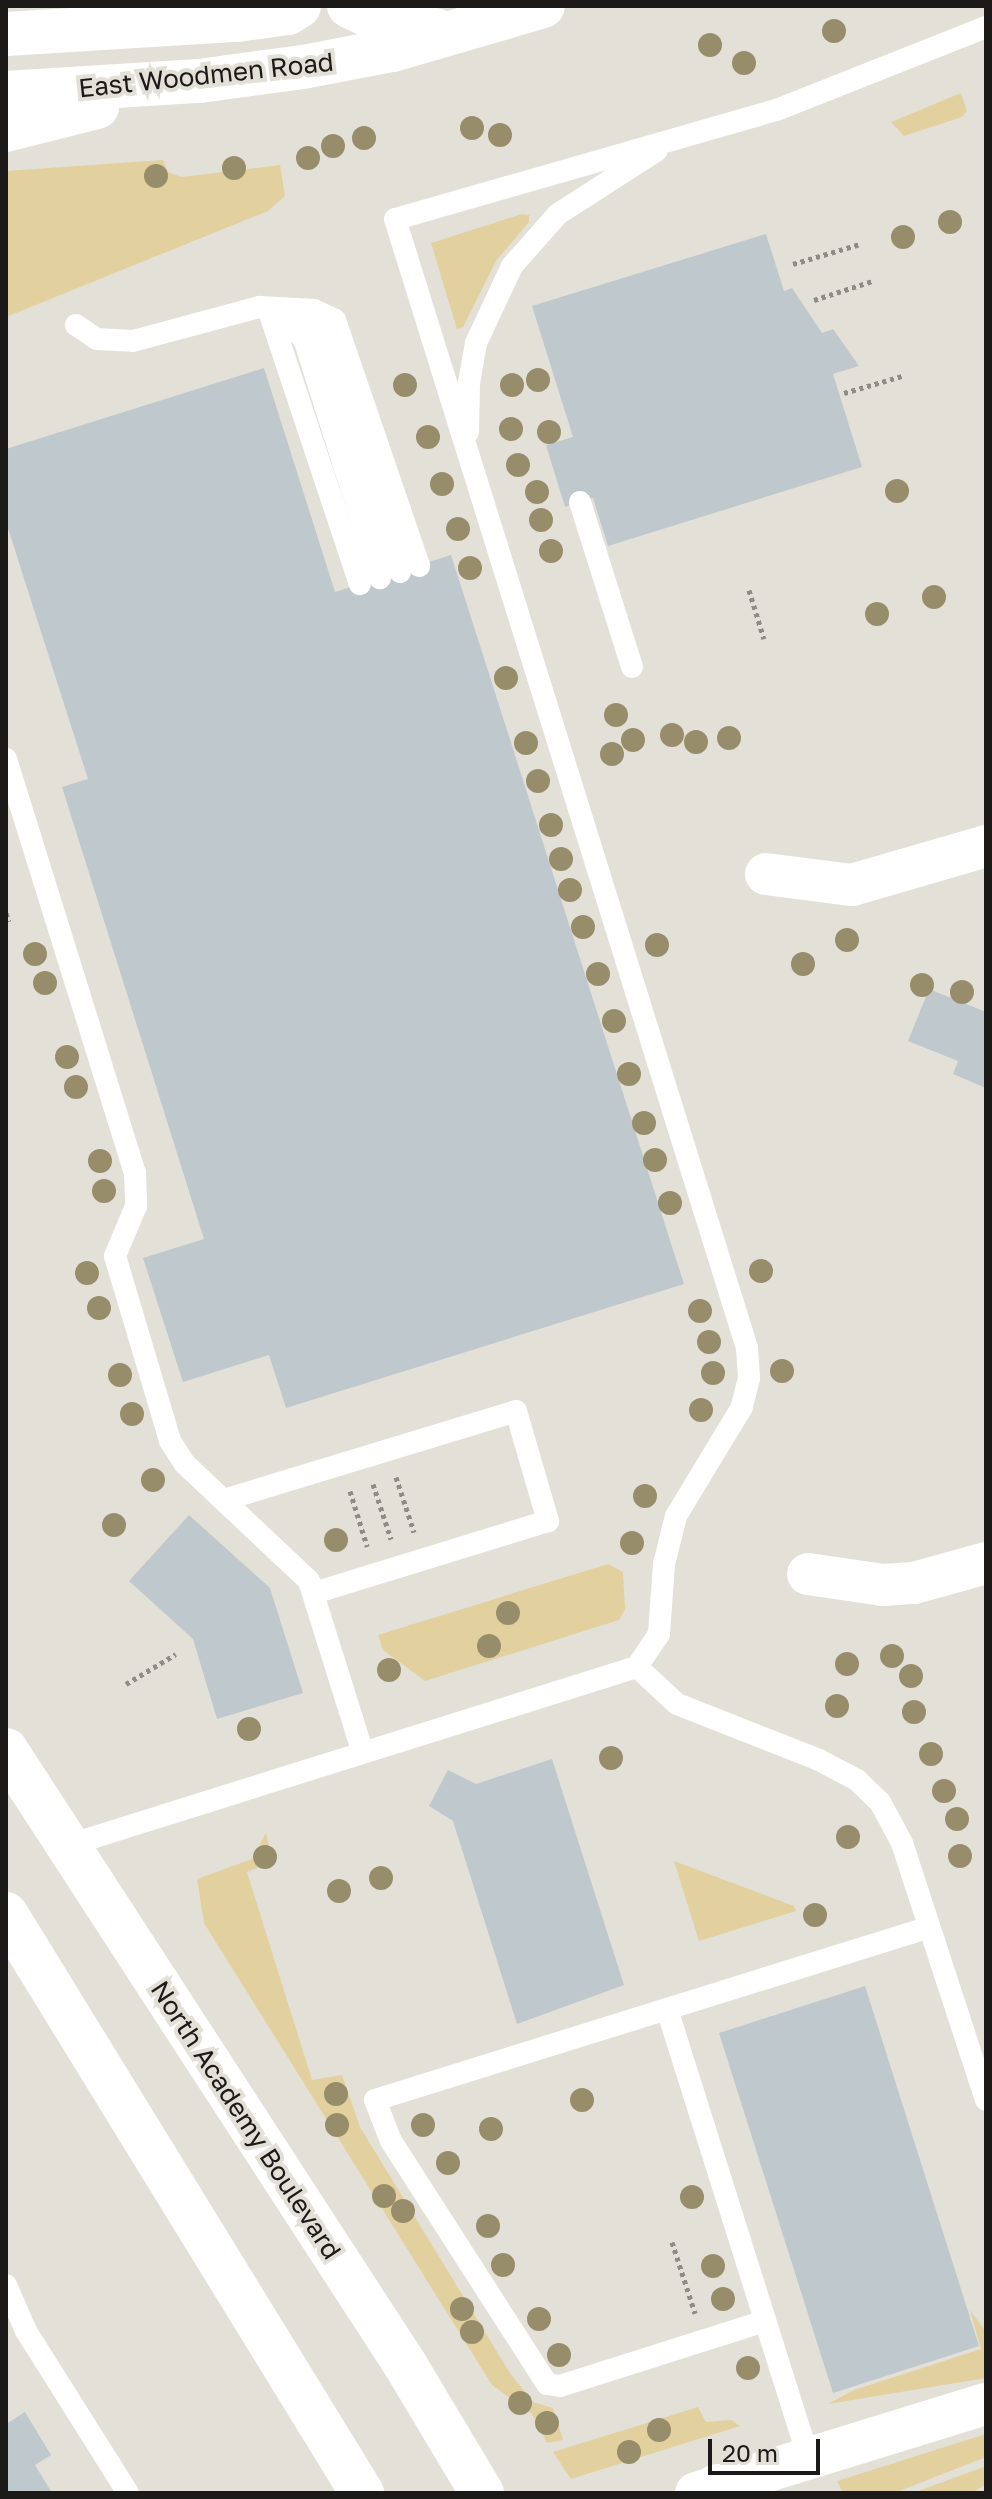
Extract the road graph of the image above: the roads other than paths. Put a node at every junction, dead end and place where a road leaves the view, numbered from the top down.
1 (299, 6) edge
2 (349, 6) edge
3 (543, 6) edge
4 (986, 27) edge
5 (451, 32) junction
6 (6, 34) edge
7 (199, 81) junction
8 (6, 93) edge
9 (6, 130) edge
10 (683, 135) junction
11 (268, 308) junction
12 (76, 325) dead end
13 (476, 485) junction
14 (580, 502) dead end
15 (632, 667) dead end
16 (6, 759) edge
17 (986, 846) edge
18 (766, 874) dead end
19 (227, 1499) junction
20 (986, 1563) edge
21 (808, 1574) dead end
22 (314, 1593) junction
23 (637, 1667) junction
24 (6, 1750) edge
25 (362, 1750) junction
26 (66, 1846) junction
27 (6, 1914) edge
28 (927, 1928) junction
29 (667, 2009) junction
30 (986, 2100) edge
31 (6, 2285) edge
32 (12, 2318) edge
33 (765, 2321) junction
34 (986, 2404) edge
35 (809, 2458) junction
36 (770, 2482) edge
37 (708, 2491) edge
38 (128, 2493) edge
39 (362, 2493) edge
40 (482, 2493) edge

1 - 6 highway
2 - 5 highway
3 - 5 highway, East Woodmen Road
4 - 10 lane
5 - 7 highway, East Woodmen Road
7 - 8 highway, East Woodmen Road
7 - 9 highway
10 - 13 lane
10 - 13 lane
11 - 11 lane
11 - 12 lane
13 - 23 lane
14 - 15 lane
16 - 19 lane
17 - 18 street
19 - 22 lane
19 - 22 lane
20 - 21 street
22 - 25 lane
23 - 25 lane
23 - 28 lane
24 - 26 highway, North Academy Boulevard
25 - 26 lane
26 - 40 highway, North Academy Boulevard
27 - 39 highway
28 - 29 lane
28 - 30 lane
29 - 33 lane
29 - 33 lane
31 - 32 lane
32 - 38 lane
33 - 35 lane
34 - 35 street
35 - 36 street
36 - 37 street

